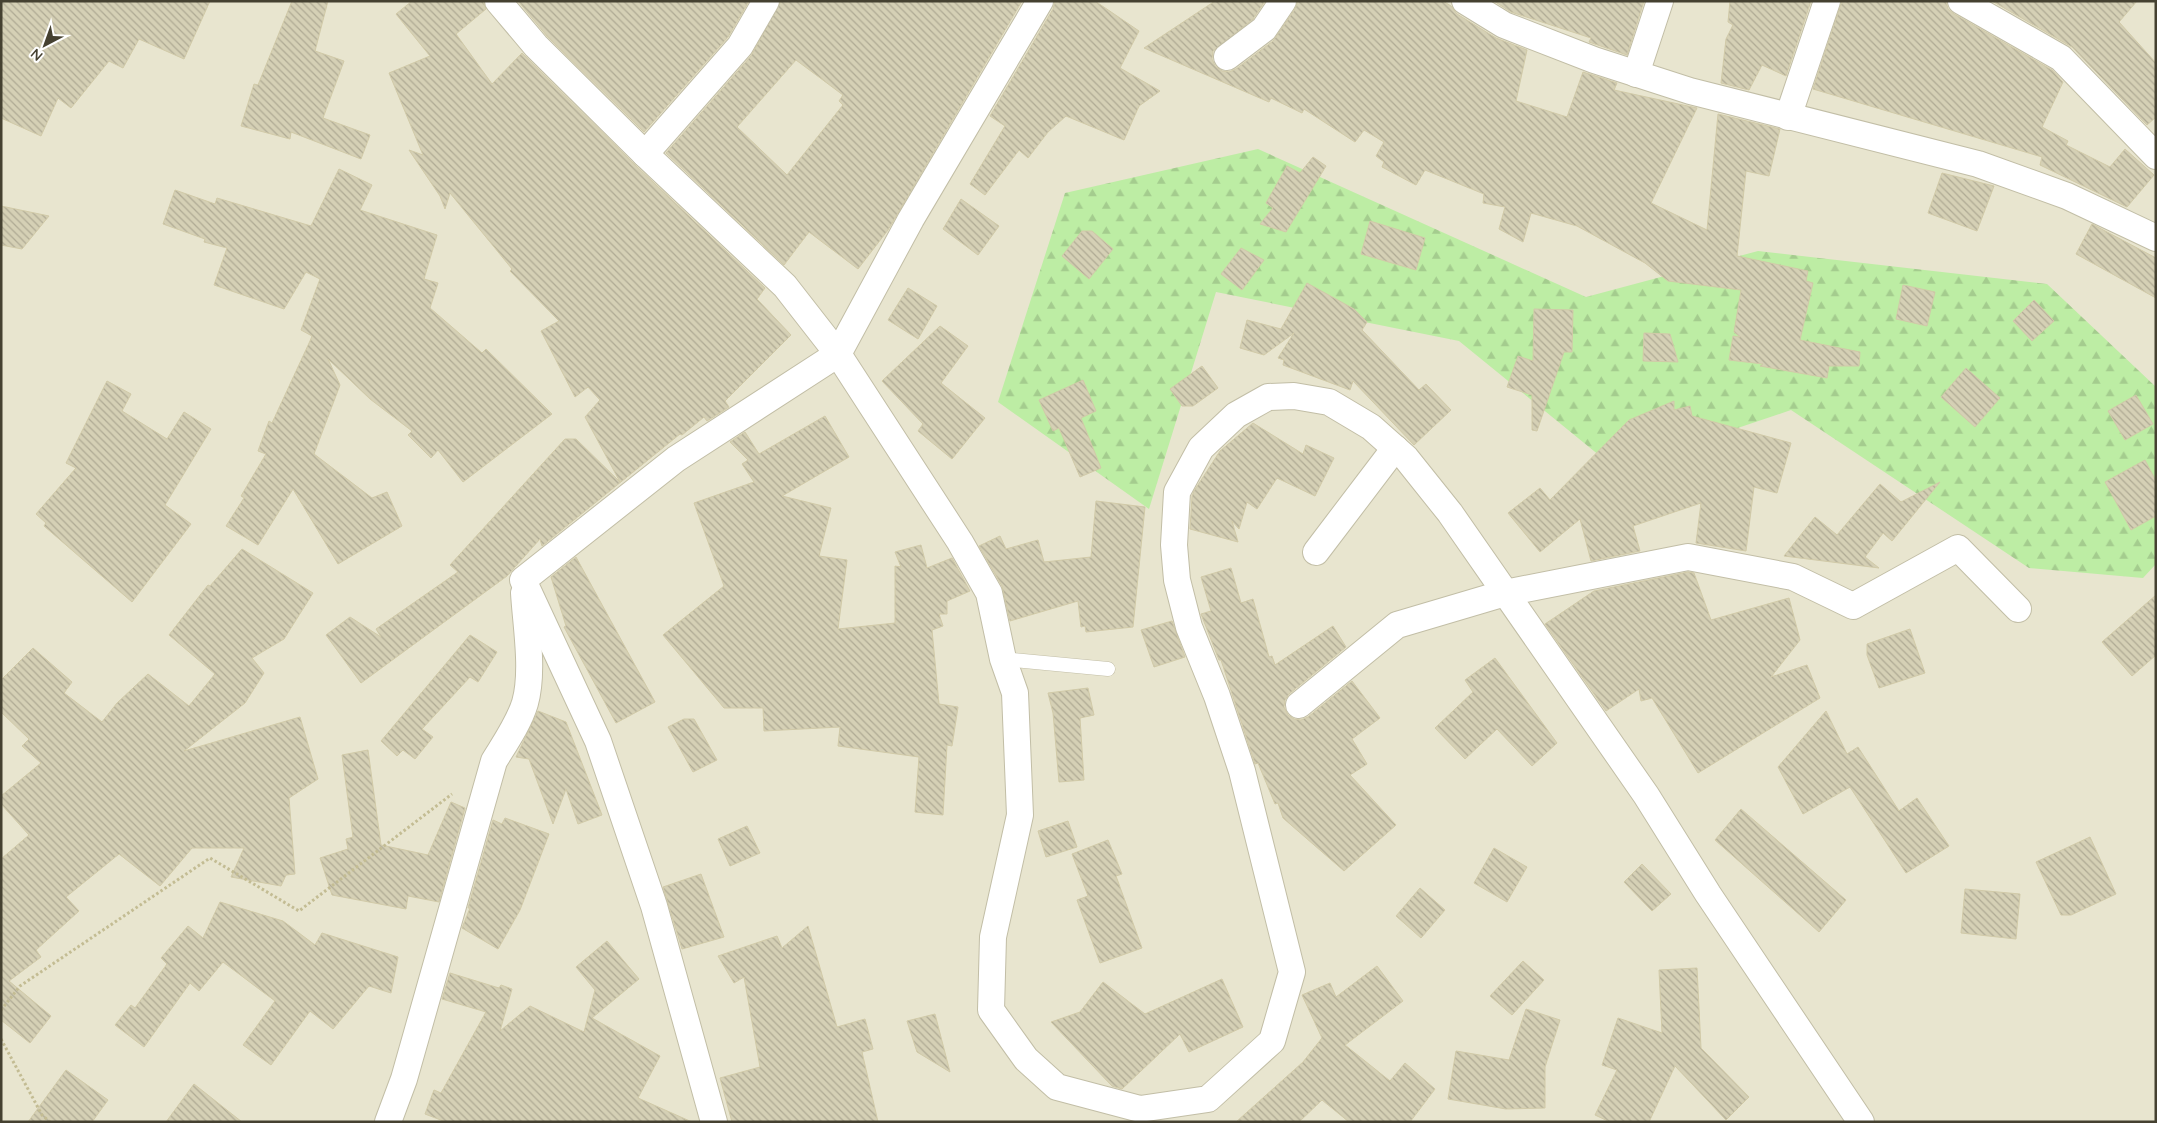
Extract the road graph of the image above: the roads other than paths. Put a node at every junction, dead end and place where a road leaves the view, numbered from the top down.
1 (498, 1) edge
2 (766, 1) edge
3 (1040, 1) edge
4 (1283, 1) edge
5 (1465, 1) edge
6 (1660, 1) edge
7 (1827, 1) edge
8 (1961, 1) edge
9 (1227, 56) dead end
10 (1636, 74) junction
11 (1788, 116) junction
12 (644, 154) junction
13 (2156, 156) edge
14 (2156, 238) edge
15 (838, 354) junction
16 (1394, 448) junction
17 (1316, 552) dead end
18 (524, 580) junction
19 (1505, 593) junction
20 (2018, 609) dead end
21 (1003, 659) junction
22 (1108, 669) dead end
23 (1299, 706) dead end
24 (388, 1122) edge
25 (714, 1122) edge
26 (1860, 1122) edge

1 - 12 street
2 - 12 street
3 - 15 street
4 - 9 street
5 - 10 street
6 - 10 street
7 - 11 street
8 - 13 street
10 - 11 street
11 - 14 street
12 - 15 street
15 - 18 street
15 - 21 street
16 - 17 street
16 - 19 street
16 - 21 street
18 - 24 street
18 - 25 street
19 - 20 street
19 - 23 street
19 - 26 street
21 - 22 lane

